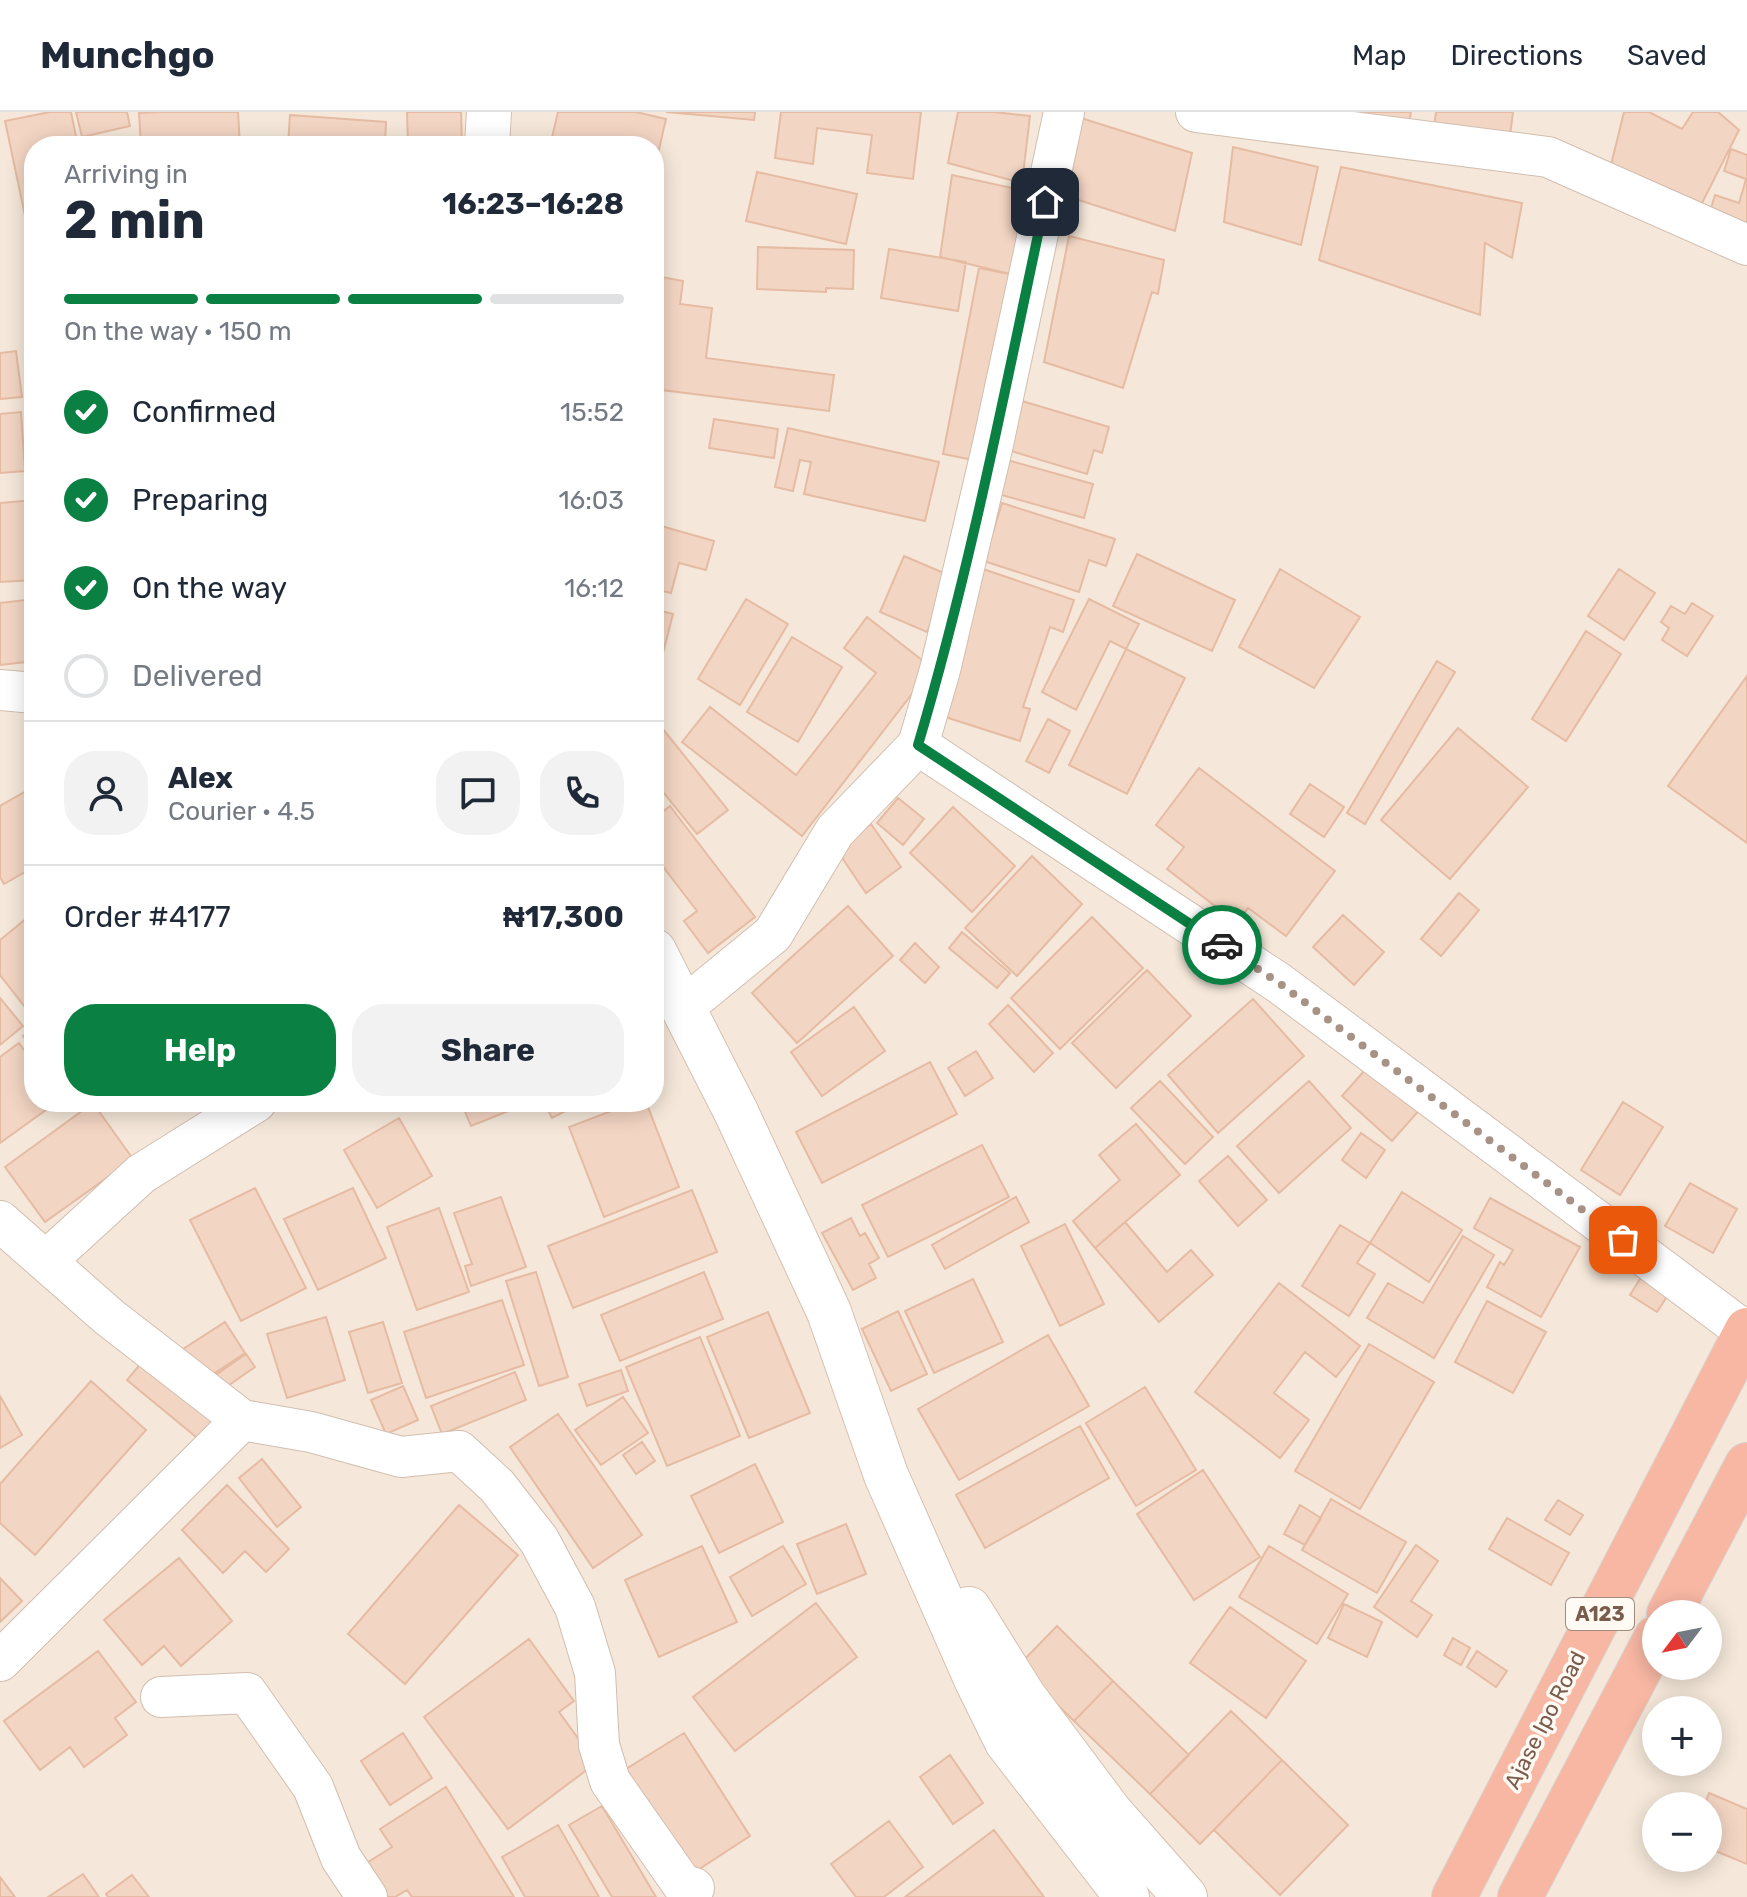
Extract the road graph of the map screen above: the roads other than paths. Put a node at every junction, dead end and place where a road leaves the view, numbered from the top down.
1 (489, 112) edge
2 (1064, 112) edge
3 (1196, 112) edge
4 (488, 136) edge
5 (1747, 245) edge
6 (0, 690) edge
7 (24, 692) edge
8 (918, 745) junction
9 (664, 970) edge
10 (684, 1007) junction
11 (240, 1112) edge
12 (0, 1221) edge
13 (47, 1260) junction
14 (1747, 1331) edge
15 (242, 1420) junction
16 (1747, 1465) edge
17 (886, 1475) junction
18 (1676, 1600) edge
19 (0, 1661) edge
20 (1642, 1665) edge
21 (161, 1697) dead end
22 (694, 1888) dead end
23 (367, 1897) edge
24 (1127, 1897) edge
25 (1185, 1897) edge
26 (1454, 1897) edge
27 (1520, 1897) edge

1 - 4 street
2 - 8 street
3 - 5 street
6 - 7 street
8 - 10 street
8 - 14 street
9 - 10 street
10 - 17 street
11 - 13 street
12 - 13 street
13 - 15 street
14 - 26 highway, Ajase Ipo Road / A123
15 - 19 street
15 - 22 street
16 - 18 highway
17 - 24 street
17 - 25 street
20 - 27 highway, A123
21 - 23 street

